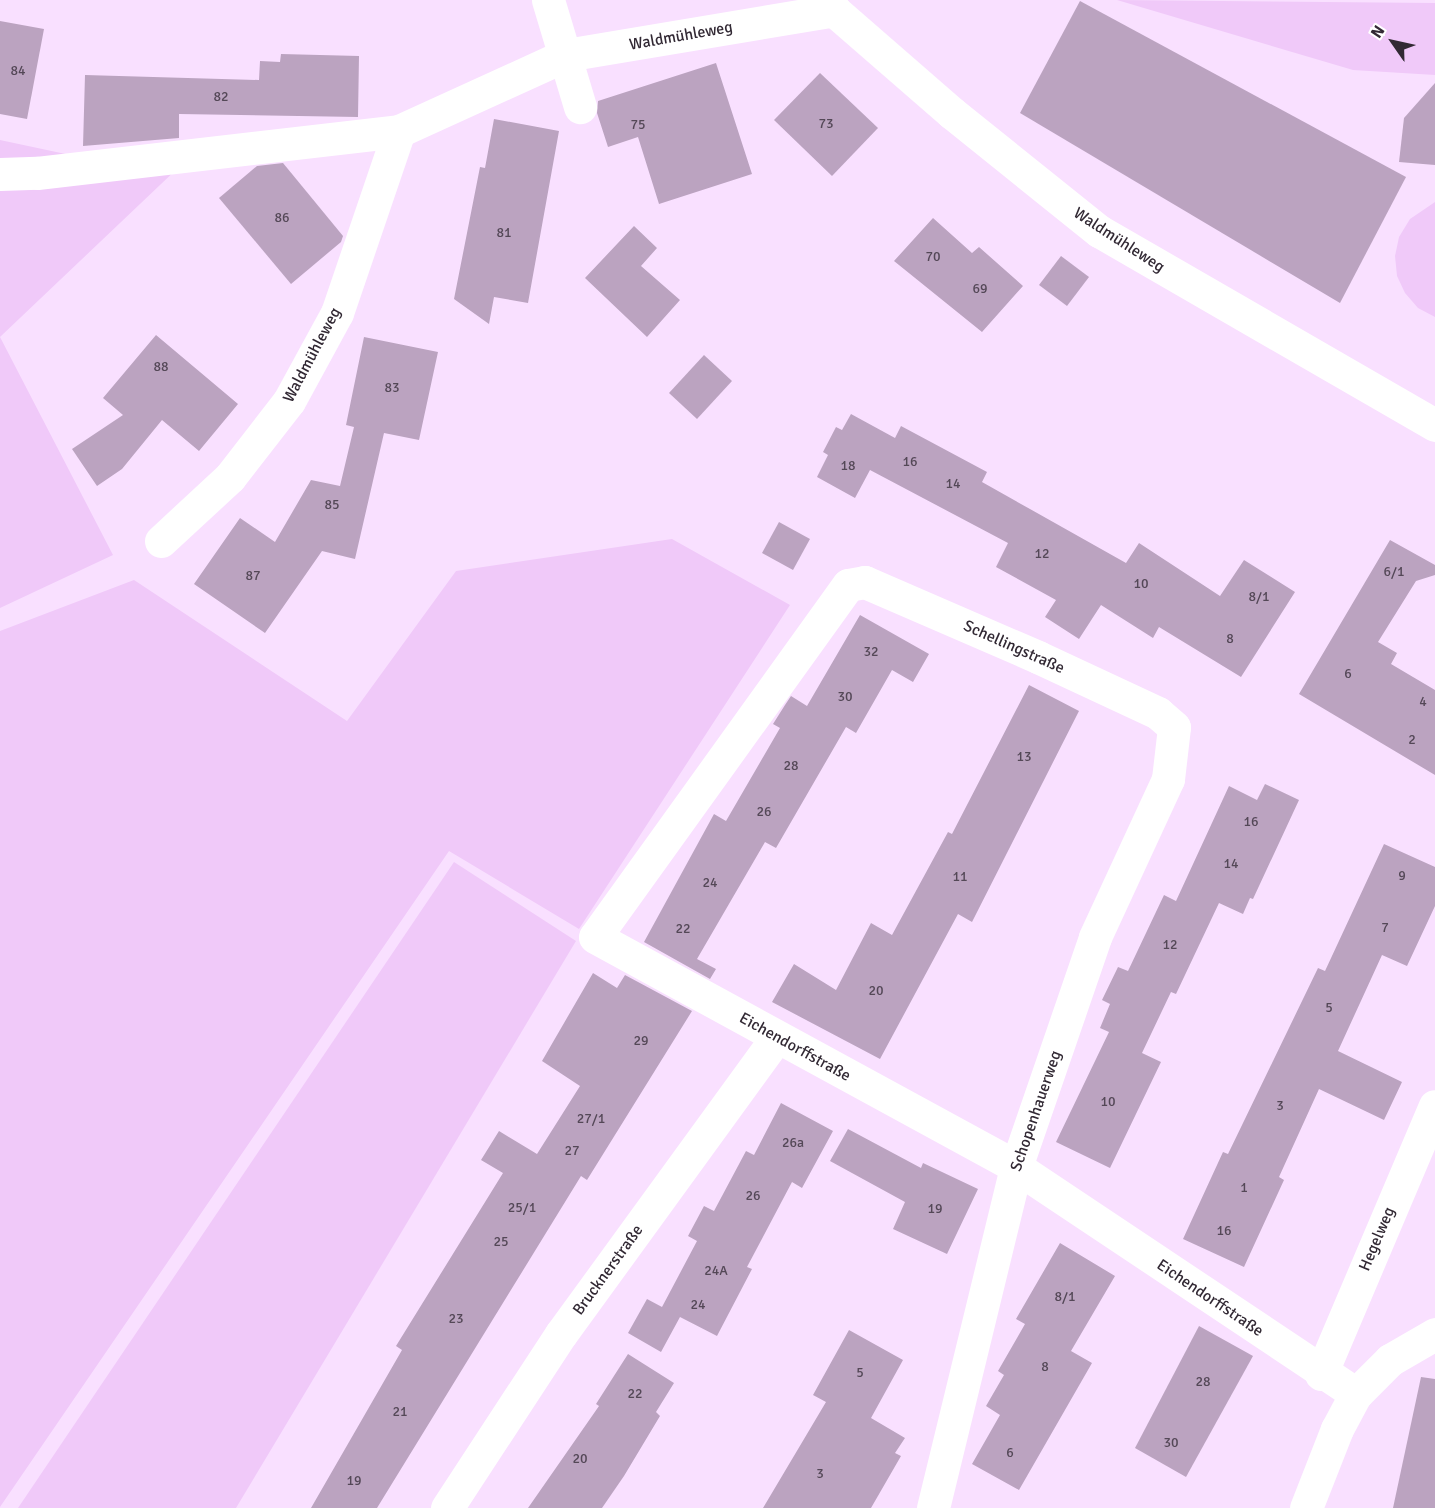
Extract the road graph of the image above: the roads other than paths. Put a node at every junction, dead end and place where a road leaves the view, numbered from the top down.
1 (548, 0) edge
2 (828, 5) edge
3 (566, 55) junction
4 (580, 107) dead end
5 (399, 131) junction
6 (0, 174) edge
7 (1435, 425) edge
8 (161, 541) dead end
9 (848, 585) joint
10 (1174, 727) joint
11 (777, 1037) junction
12 (1435, 1106) edge
13 (1016, 1167) junction
14 (1435, 1334) edge
15 (1321, 1374) junction
16 (1356, 1394) junction
17 (447, 1508) edge
18 (933, 1508) edge
19 (1306, 1508) edge

1 - 3 street
2 - 3 street, Waldmühleweg
2 - 7 street, Waldmühleweg
3 - 4 street
3 - 5 street, Waldmühleweg
5 - 6 street, Waldmühleweg
5 - 8 street, Waldmühleweg
9 - 10 street, Schellingstraße
9 - 11 street, Eichendorffstraße
10 - 13 street, Schopenhauerweg
11 - 13 street, Eichendorffstraße
11 - 17 street, Brucknerstraße
12 - 15 street, Hegelweg
13 - 15 street, Eichendorffstraße
13 - 18 street, Schopenhauerweg
14 - 16 street
15 - 16 street, Eichendorffstraße
16 - 19 street

